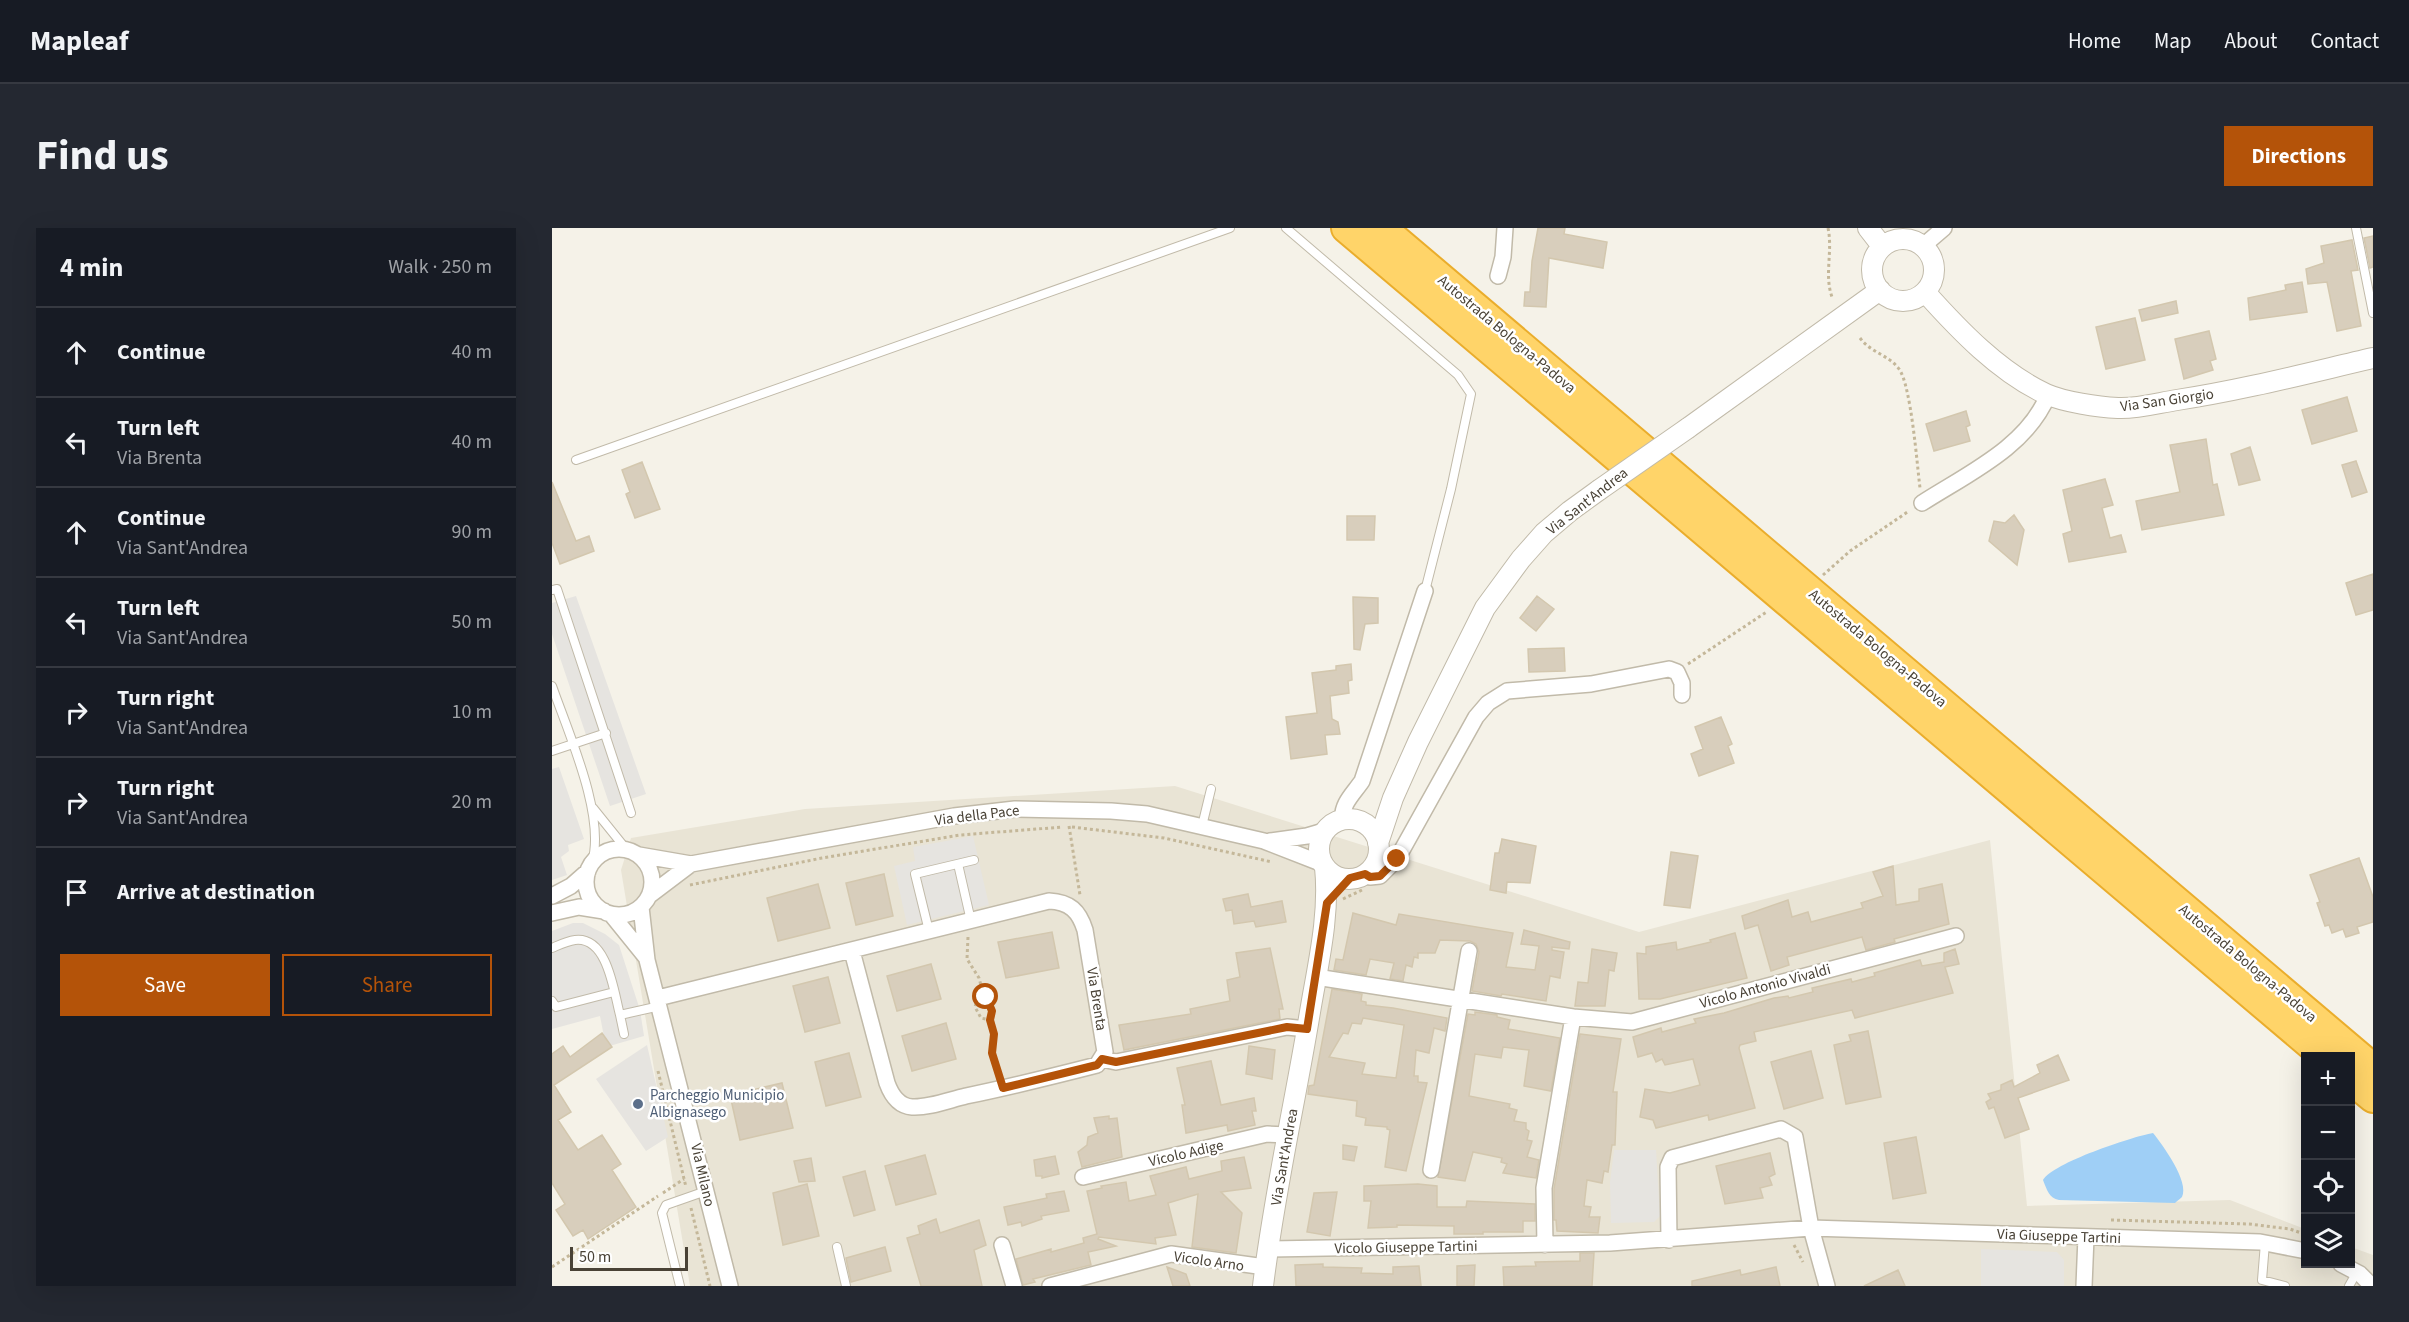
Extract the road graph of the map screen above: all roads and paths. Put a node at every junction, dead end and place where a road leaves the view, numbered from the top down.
1 (1230, 228) edge
2 (1286, 228) edge
3 (1346, 228) edge
4 (1382, 228) edge
5 (1505, 228) edge
6 (1828, 228) edge
7 (1868, 228) edge
8 (1944, 228) edge
9 (2356, 228) edge
10 (1882, 246) junction
11 (1923, 246) junction
12 (1497, 276) dead end
13 (1880, 290) junction
14 (1925, 292) junction
15 (1832, 297) dead end
16 (2373, 314) edge
17 (1860, 338) dead end
18 (2373, 358) edge
19 (2048, 395) junction
20 (576, 460) dead end
21 (1922, 502) junction
22 (1821, 576) dead end
23 (552, 590) edge
24 (1425, 591) joint
25 (1777, 605) dead end
26 (1677, 672) junction
27 (552, 686) edge
28 (1682, 695) dead end
29 (606, 733) junction
30 (572, 744) junction
31 (552, 751) edge
32 (1211, 789) dead end
33 (1394, 798) junction
34 (591, 804) junction
35 (631, 813) dead end
36 (1351, 820) junction
37 (1068, 826) dead end
38 (1202, 826) junction
39 (1324, 831) junction
40 (1264, 841) junction
41 (1378, 843) junction
42 (632, 852) junction
43 (974, 860) dead end
44 (691, 864) junction
45 (957, 864) junction
46 (1324, 865) junction
47 (590, 867) junction
48 (1357, 876) junction
49 (552, 896) edge
50 (646, 901) junction
51 (1327, 903) junction
52 (1077, 912) junction
53 (552, 913) edge
54 (608, 913) junction
55 (968, 922) junction
56 (929, 931) junction
57 (1956, 936) dead end
58 (552, 948) edge
59 (852, 951) junction
60 (1469, 951) dead end
61 (647, 960) junction
62 (1316, 977) junction
63 (614, 992) junction
64 (984, 995) junction
65 (1461, 1000) junction
66 (552, 1001) edge
67 (659, 1002) junction
68 (620, 1015) junction
69 (1573, 1017) junction
70 (990, 1020) junction
71 (1307, 1029) junction
72 (624, 1034) dead end
73 (2319, 1052) edge
74 (1102, 1059) junction
75 (656, 1062) dead end
76 (2373, 1068) edge
77 (2355, 1083) edge
78 (1003, 1088) junction
79 (2373, 1098) edge
80 (1288, 1135) junction
81 (1431, 1170) dead end
82 (1083, 1178) dead end
83 (684, 1179) junction
84 (706, 1191) junction
85 (688, 1196) junction
86 (1811, 1228) junction
87 (2086, 1237) junction
88 (1669, 1240) junction
89 (2265, 1243) junction
90 (1002, 1245) dead end
91 (1545, 1245) junction
92 (837, 1247) dead end
93 (2301, 1250) edge
94 (552, 1267) edge
95 (1265, 1267) edge
96 (2353, 1279) edge
97 (680, 1286) edge
98 (710, 1286) edge
99 (730, 1286) edge
100 (846, 1286) edge
101 (1014, 1286) edge
102 (1050, 1286) edge
103 (1827, 1286) edge
104 (2084, 1286) edge
105 (2285, 1286) edge
106 (2372, 1286) edge

1 - 20 lane
2 - 24 lane
3 - 73 highway, Autostrada Bologna-Padova
4 - 76 highway, Autostrada Bologna-Padova
5 - 12 street
6 - 15 path
7 - 10 street
8 - 11 street
9 - 16 lane
10 - 11 street
10 - 13 street
11 - 14 street
13 - 14 street
13 - 33 street, Via Sant'Andrea, bridge
14 - 19 street, Via San Giorgio
17 - 21 path
18 - 19 street, Via San Giorgio
19 - 21 street
21 - 22 path
23 - 29 lane
24 - 36 street
25 - 26 path
26 - 28 street
26 - 48 street
27 - 30 lane
29 - 30 lane
29 - 35 lane
30 - 31 lane
30 - 34 lane
32 - 38 lane
33 - 36 street, Via Sant'Andrea
33 - 41 street, Via Sant'Andrea
34 - 42 lane
34 - 47 lane
36 - 39 street
36 - 41 street
37 - 52 path
38 - 40 street, Via della Pace
38 - 44 street, Via della Pace
39 - 40 street, Via della Pace
39 - 46 street
40 - 46 street, Via della Pace
41 - 48 street
42 - 44 street, Via della Pace
42 - 47 street
42 - 50 street
43 - 45 lane
44 - 50 street, Via della Pace
45 - 55 lane
45 - 56 lane
46 - 48 street
46 - 51 street, Via Sant'Andrea
47 - 49 street
47 - 54 street
48 - 51 street
50 - 54 street
50 - 61 street, Via Milano
51 - 62 street, Via Sant'Andrea
52 - 55 street
52 - 74 street, Via Brenta
53 - 54 street
54 - 61 street, Via Milano
55 - 56 street
55 - 64 path
56 - 59 street
57 - 69 street, Vicolo Antonio Vivaldi
58 - 63 lane
59 - 67 street
59 - 78 street
60 - 65 street
61 - 67 street, Via Milano
62 - 65 street, Vicolo Antonio Vivaldi
62 - 71 street, Via Sant'Andrea
63 - 66 lane
63 - 68 lane
64 - 70 path
64 - 70 path
65 - 69 street, Vicolo Antonio Vivaldi
65 - 81 street
67 - 68 lane
67 - 84 street, Via Milano
68 - 72 lane
69 - 91 street
70 - 78 path
71 - 74 street
71 - 80 street, Via Sant'Andrea
74 - 78 street
75 - 83 path
77 - 79 highway
80 - 82 street, Vicolo Adige
80 - 95 street, Via Sant'Andrea
83 - 85 path
83 - 94 path
84 - 85 lane
84 - 99 street, Via Milano
85 - 97 lane
85 - 98 path
86 - 87 street, Via Giuseppe Tartini
86 - 88 street, Via Giuseppe Tartini
86 - 88 street
86 - 103 street
87 - 89 street, Via Giuseppe Tartini
87 - 104 street
88 - 91 street, Via Giuseppe Tartini
89 - 93 street, Via Giuseppe Tartini
89 - 105 lane
90 - 101 street
91 - 95 street, Vicolo Giuseppe Tartini
92 - 100 lane
95 - 102 street, Vicolo Arno
96 - 106 street

